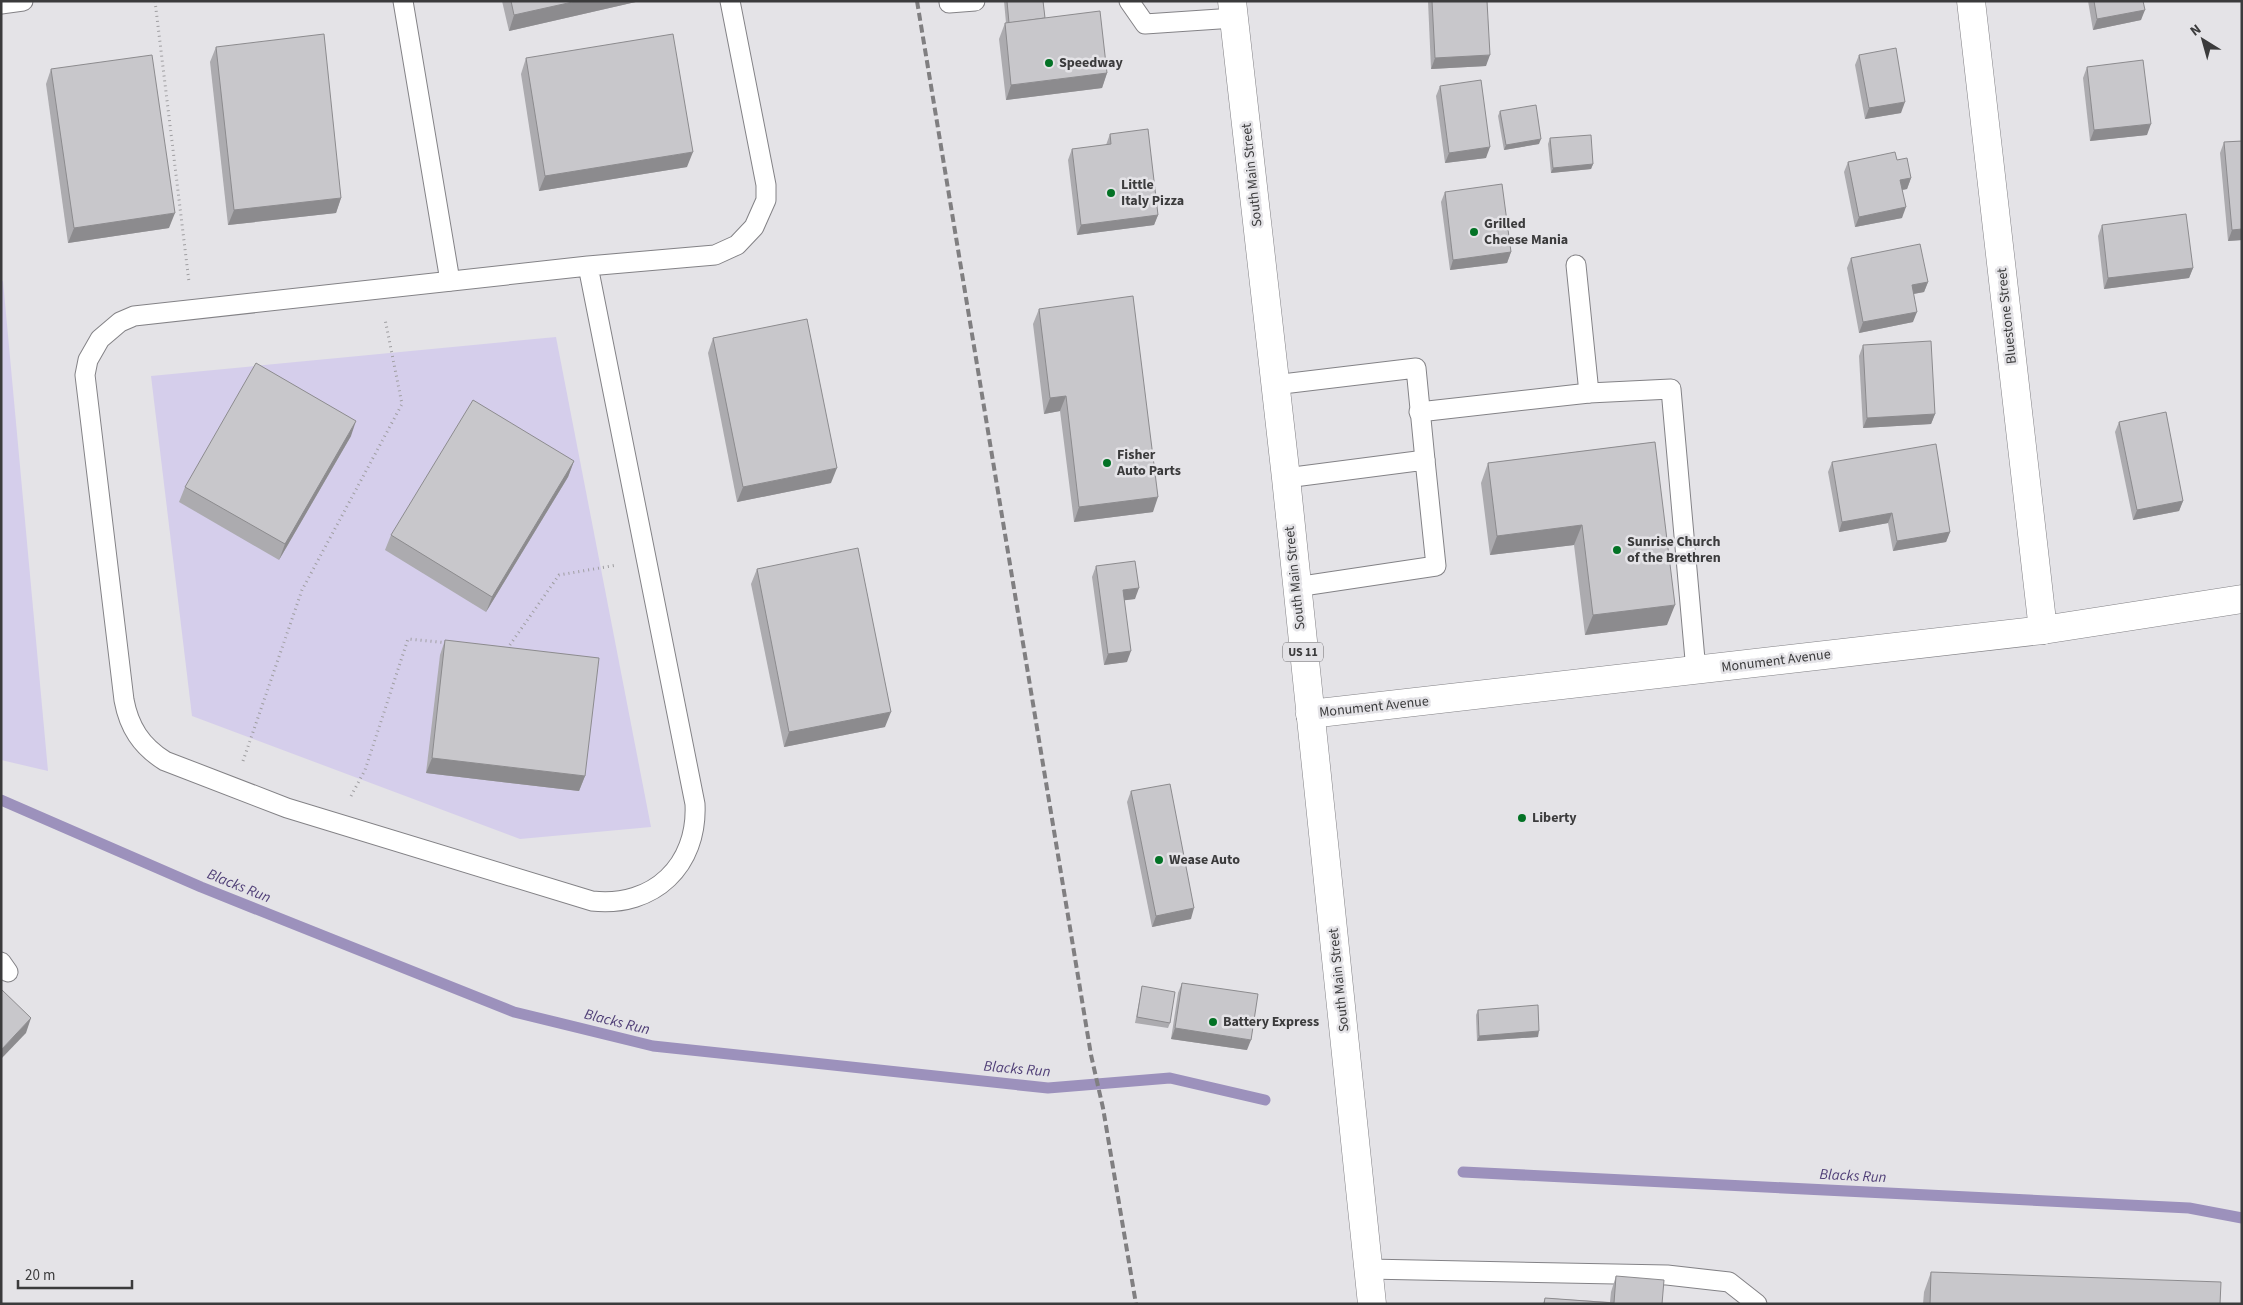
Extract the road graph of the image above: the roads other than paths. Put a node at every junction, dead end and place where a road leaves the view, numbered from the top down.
1 (23, 1) edge
2 (403, 1) edge
3 (730, 1) edge
4 (949, 1) edge
5 (975, 1) edge
6 (1130, 1) edge
7 (1972, 1) edge
8 (1, 4) edge
9 (1233, 10) edge
10 (1576, 265) dead end
11 (588, 266) junction
12 (450, 281) junction
13 (1274, 385) junction
14 (1589, 393) junction
15 (1419, 412) junction
16 (1425, 460) junction
17 (1286, 478) junction
18 (1296, 587) junction
19 (2242, 598) edge
20 (2043, 630) junction
21 (1696, 671) junction
22 (1310, 714) junction
23 (1368, 1269) junction
24 (1372, 1304) edge
25 (1757, 1304) edge

1 - 8 lane
2 - 12 lane
3 - 11 lane
4 - 5 lane
6 - 9 lane
7 - 20 street, Bluestone Street
9 - 13 street, South Main Street / US 11
10 - 14 lane
11 - 12 lane
11 - 12 lane
13 - 15 lane
13 - 17 street, South Main Street / US 11
14 - 15 lane
14 - 21 lane
15 - 16 lane
16 - 17 lane
16 - 18 lane
17 - 18 street, South Main Street / US 11
18 - 22 street, South Main Street / US 11
19 - 20 street, Monument Avenue
20 - 21 street, Monument Avenue
21 - 22 street, Monument Avenue
22 - 23 street, South Main Street / US 11
23 - 24 street, South Main Street / US 11
23 - 25 lane

